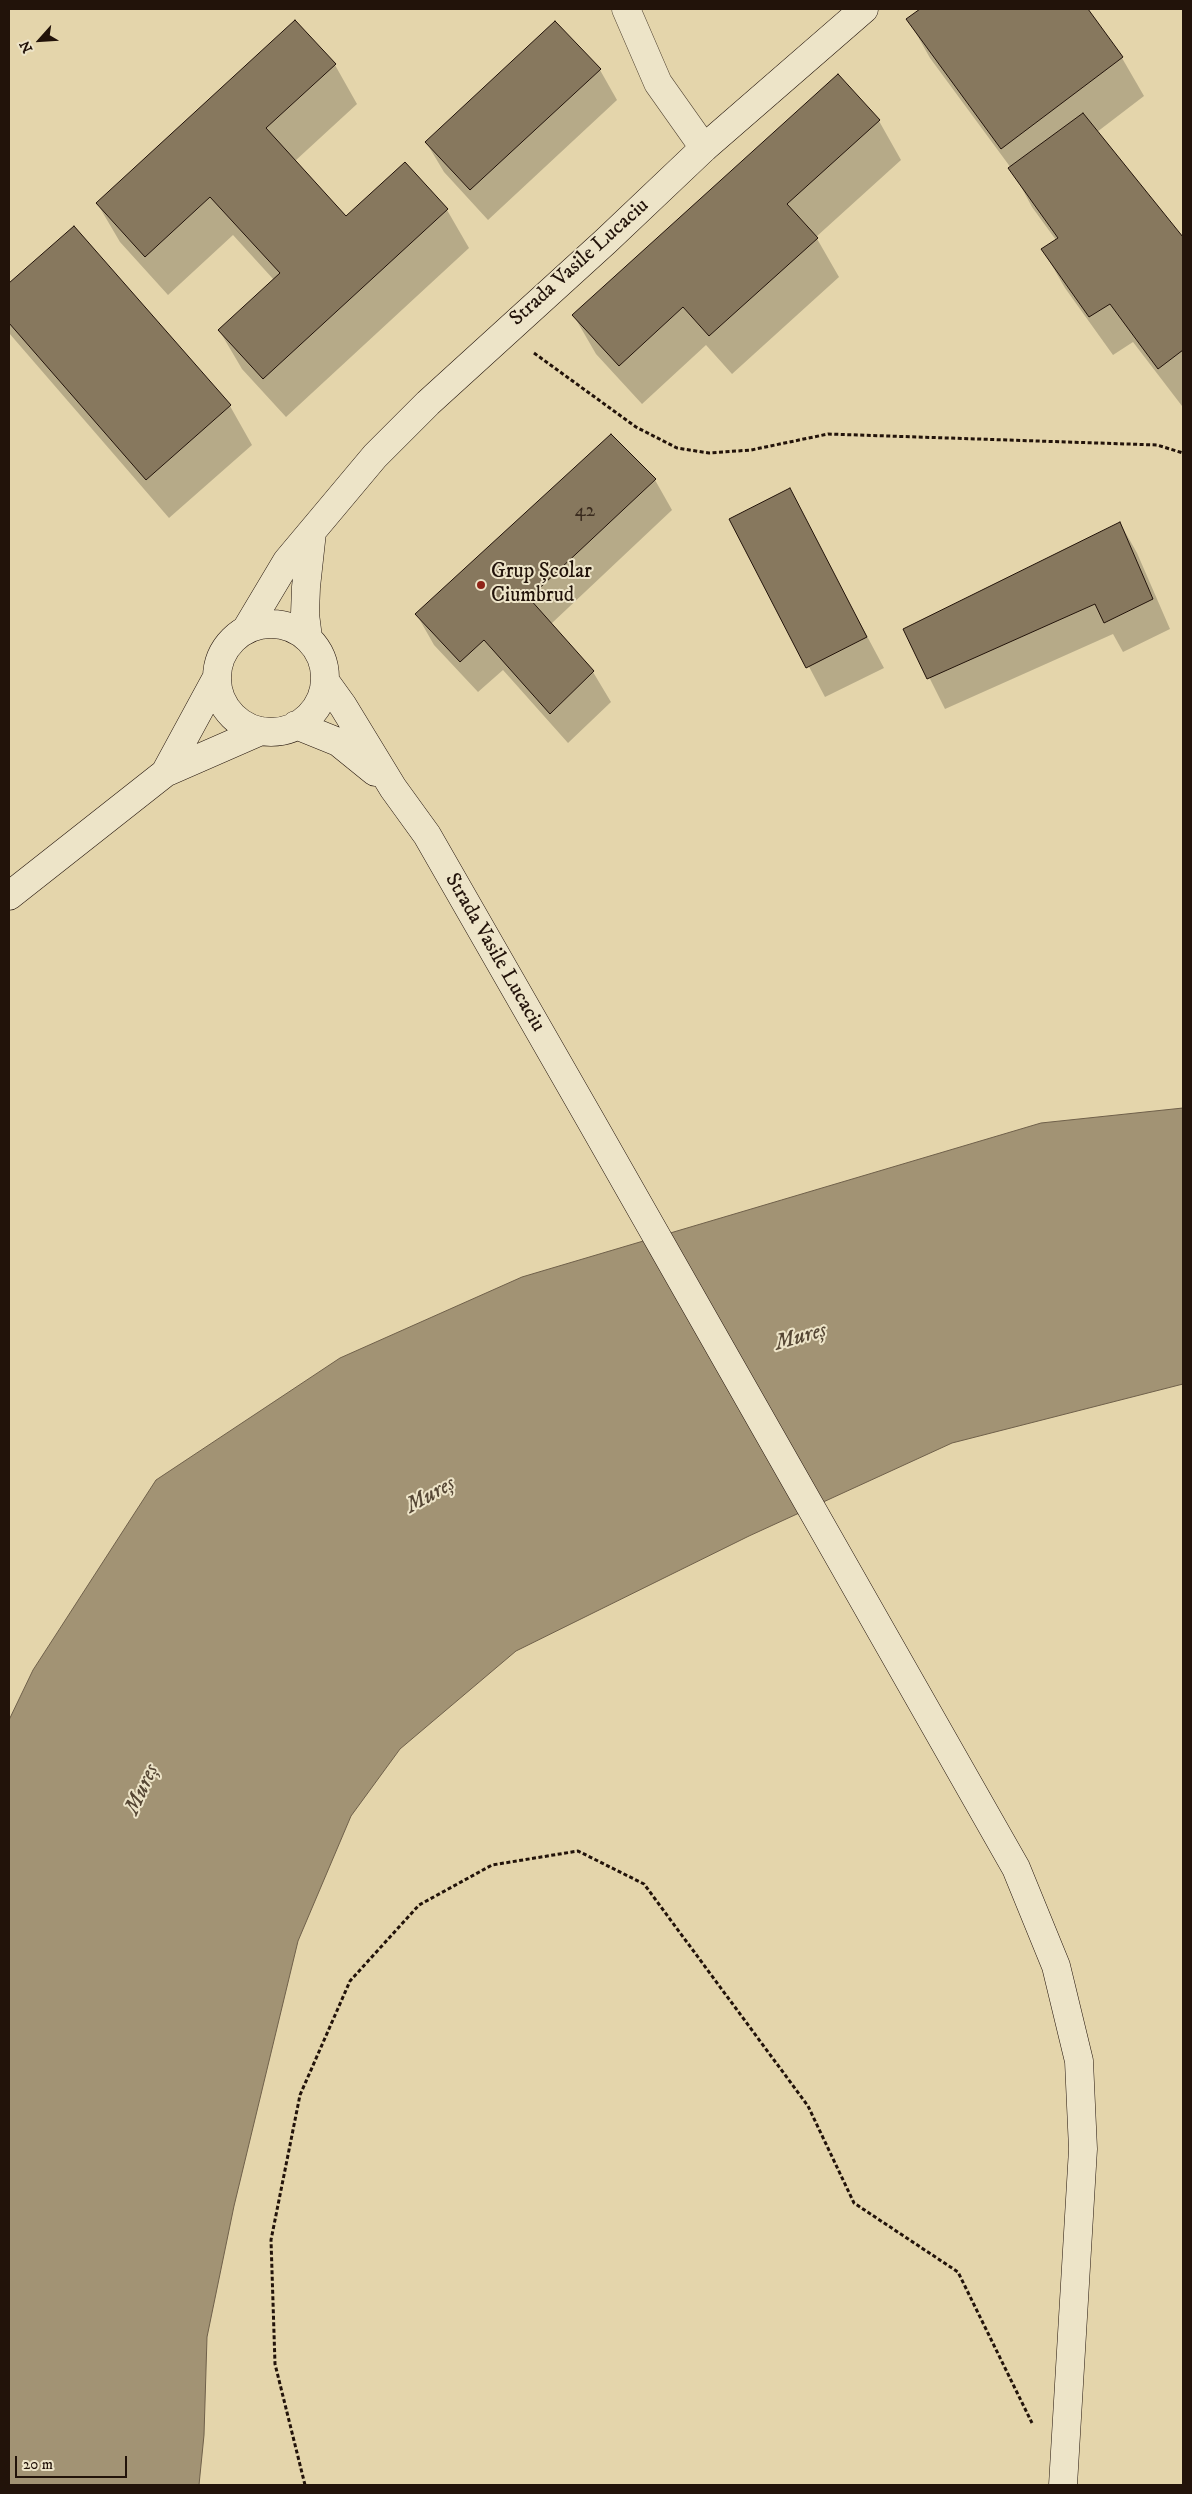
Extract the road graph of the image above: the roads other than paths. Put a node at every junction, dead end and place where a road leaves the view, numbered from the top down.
1 (626, 9) edge
2 (864, 9) edge
3 (704, 148) junction
4 (312, 532) junction
5 (247, 628) junction
6 (308, 638) junction
7 (216, 679) junction
8 (324, 681) junction
9 (296, 725) junction
10 (261, 731) junction
11 (166, 773) junction
12 (393, 788) junction
13 (9, 896) edge
14 (1063, 2485) edge

1 - 3 main road
2 - 3 main road, Strada Vasile Lucaciu
3 - 4 main road, Strada Vasile Lucaciu
4 - 5 main road, Strada Vasile Lucaciu
4 - 6 main road
5 - 6 main road
5 - 7 main road
6 - 8 main road
7 - 10 main road
7 - 11 main road
8 - 9 main road
8 - 12 main road, Strada Vasile Lucaciu
9 - 10 main road
9 - 12 main road, Strada Vasile Lucaciu
10 - 11 main road
11 - 13 main road
12 - 14 main road, Strada Vasile Lucaciu

